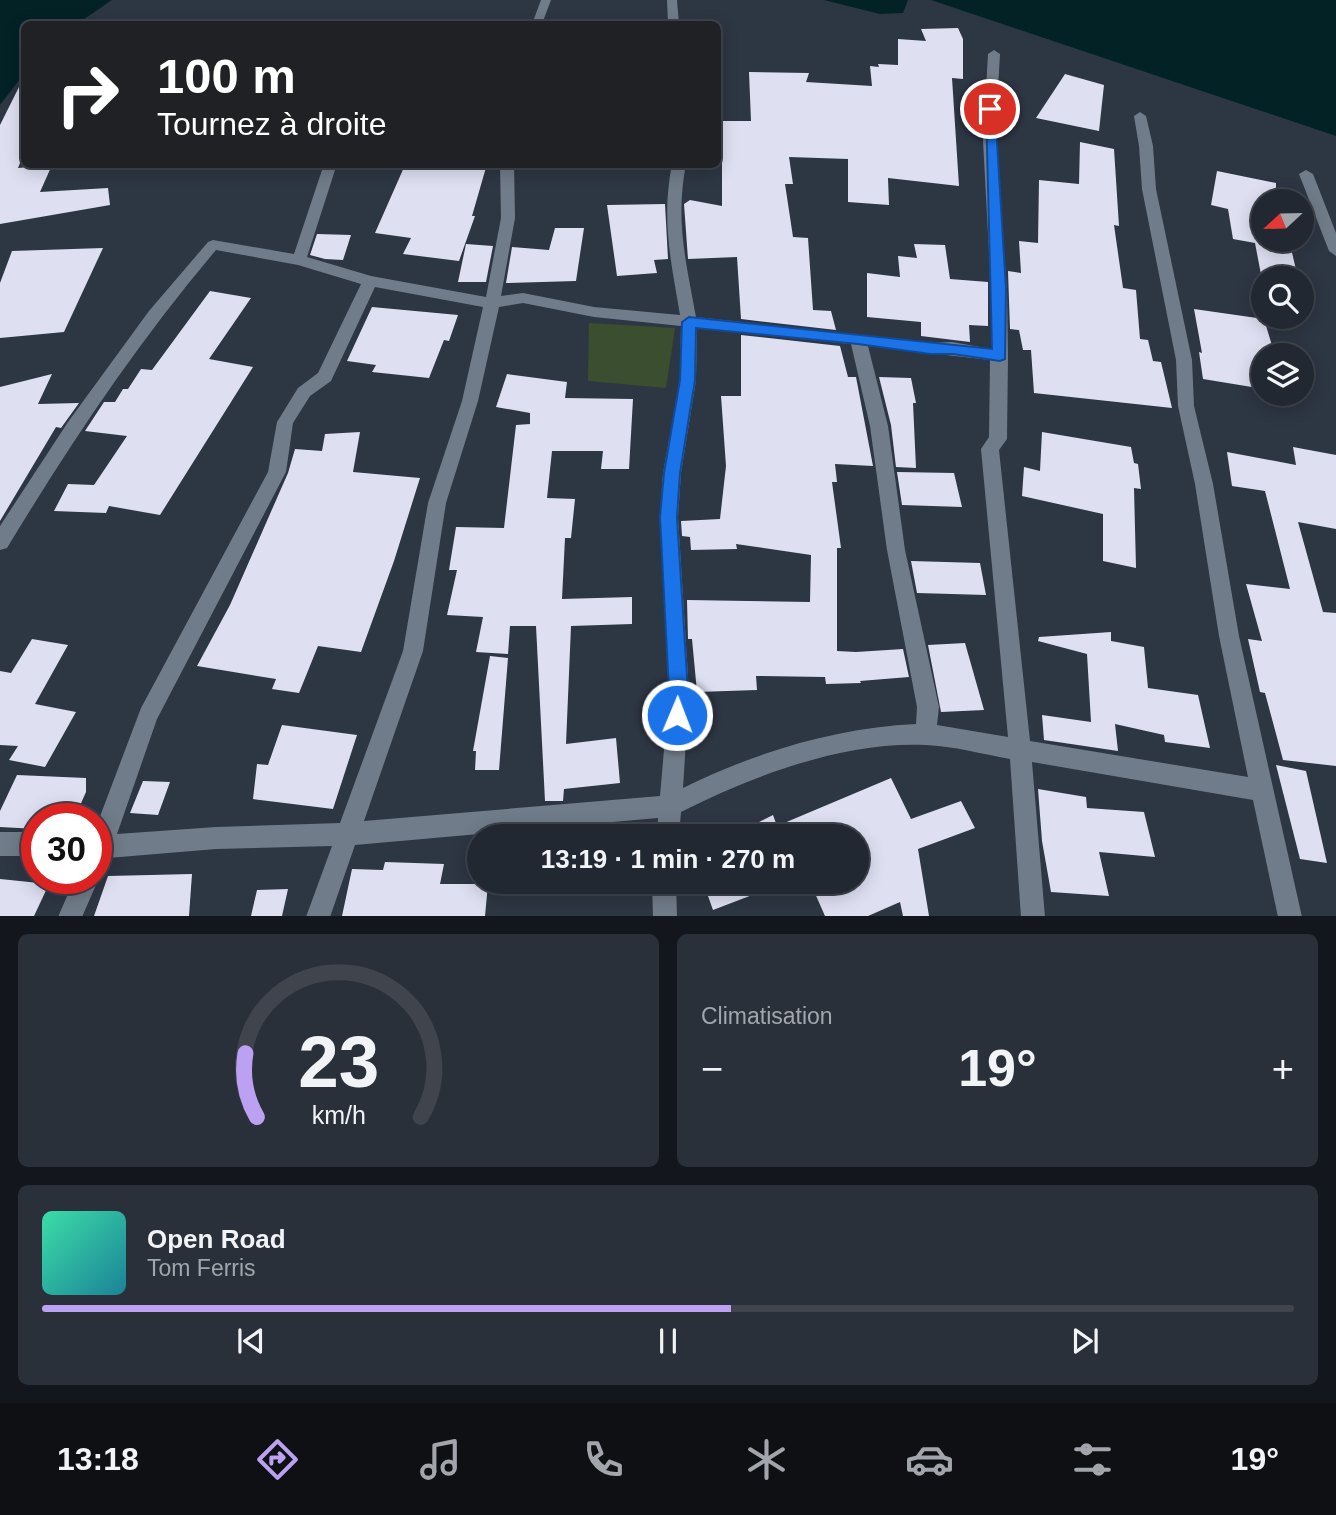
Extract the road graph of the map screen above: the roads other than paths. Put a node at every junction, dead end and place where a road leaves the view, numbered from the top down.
1 (546, 0) edge
2 (672, 0) edge
3 (538, 21) edge
4 (674, 21) edge
5 (994, 54) dead end
6 (1140, 116) dead end
7 (330, 168) edge
8 (507, 168) edge
9 (678, 168) edge
10 (1306, 174) dead end
11 (1336, 251) edge
12 (299, 260) junction
13 (370, 281) junction
14 (489, 303) junction
15 (689, 322) junction
16 (858, 339) junction
17 (1000, 356) junction
18 (0, 542) edge
19 (926, 734) junction
20 (1020, 751) junction
21 (1262, 790) junction
22 (670, 806) junction
23 (112, 813) edge
24 (669, 824) edge
25 (348, 834) junction
26 (0, 844) edge
27 (21, 844) edge
28 (112, 849) edge
29 (80, 894) edge
30 (664, 894) edge
31 (70, 916) edge
32 (318, 916) edge
33 (665, 916) edge
34 (1033, 916) edge
35 (1290, 916) edge

1 - 3 street
2 - 4 street
5 - 17 street
6 - 21 street
7 - 12 street
8 - 14 street
9 - 15 street
10 - 11 street
12 - 13 street
12 - 18 street
13 - 14 street
13 - 23 street
14 - 15 street
14 - 25 street
15 - 16 street
15 - 22 street
16 - 17 street
16 - 19 street
17 - 20 street
19 - 20 street
19 - 22 street
20 - 21 street
20 - 34 street
21 - 35 street
22 - 24 street
22 - 25 street
25 - 28 street
25 - 32 street
26 - 27 street
29 - 31 street
30 - 33 street

